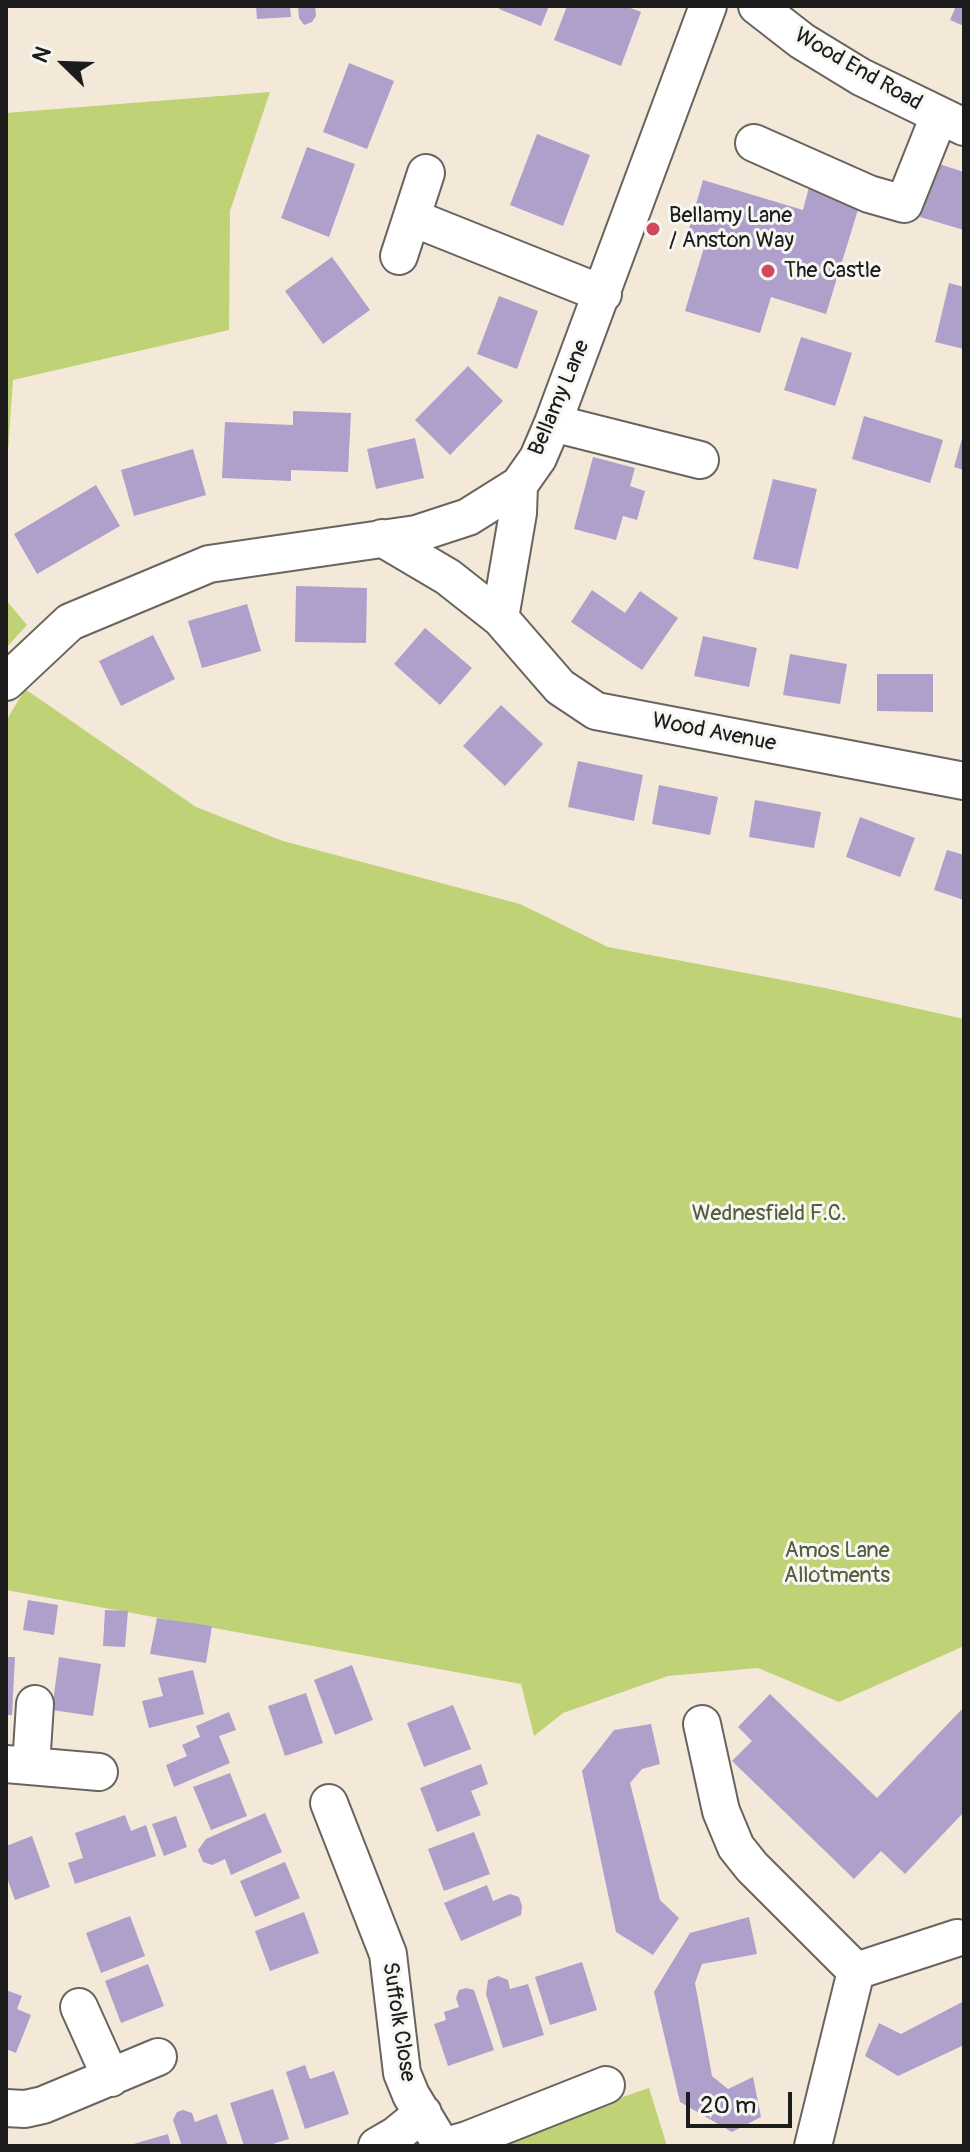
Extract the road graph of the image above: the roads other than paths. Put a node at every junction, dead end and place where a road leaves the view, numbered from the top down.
1 (708, 6) edge
2 (757, 6) edge
3 (952, 122) edge
4 (754, 143) dead end
5 (426, 173) dead end
6 (413, 218) junction
7 (399, 256) dead end
8 (603, 294) junction
9 (553, 423) junction
10 (700, 460) dead end
11 (519, 485) junction
12 (382, 538) junction
13 (500, 618) junction
14 (6, 682) edge
15 (964, 781) edge
16 (35, 1704) dead end
17 (702, 1724) dead end
18 (19, 1765) edge
19 (99, 1772) dead end
20 (329, 1803) dead end
21 (957, 1938) dead end
22 (856, 1971) junction
23 (79, 2007) dead end
24 (158, 2057) dead end
25 (111, 2078) junction
26 (606, 2085) dead end
27 (6, 2108) edge
28 (423, 2113) junction
29 (377, 2146) edge
30 (444, 2146) edge
31 (813, 2146) edge

1 - 8 street, Bellamy Lane
2 - 3 street, Wood End Road
3 - 4 street
5 - 6 street
6 - 7 street
6 - 8 street
8 - 9 street, Bellamy Lane
9 - 10 street
9 - 11 street, Bellamy Lane
11 - 12 street, Bellamy Lane
11 - 13 street
12 - 13 street, Wood Avenue
12 - 14 street, Bellamy Lane
13 - 15 street, Wood Avenue
16 - 18 street
17 - 22 street
18 - 19 street
20 - 28 street, Suffolk Close
21 - 22 street
22 - 31 street
23 - 25 street
24 - 25 street
25 - 27 street
26 - 30 street
28 - 29 street
28 - 30 street, Suffolk Close

